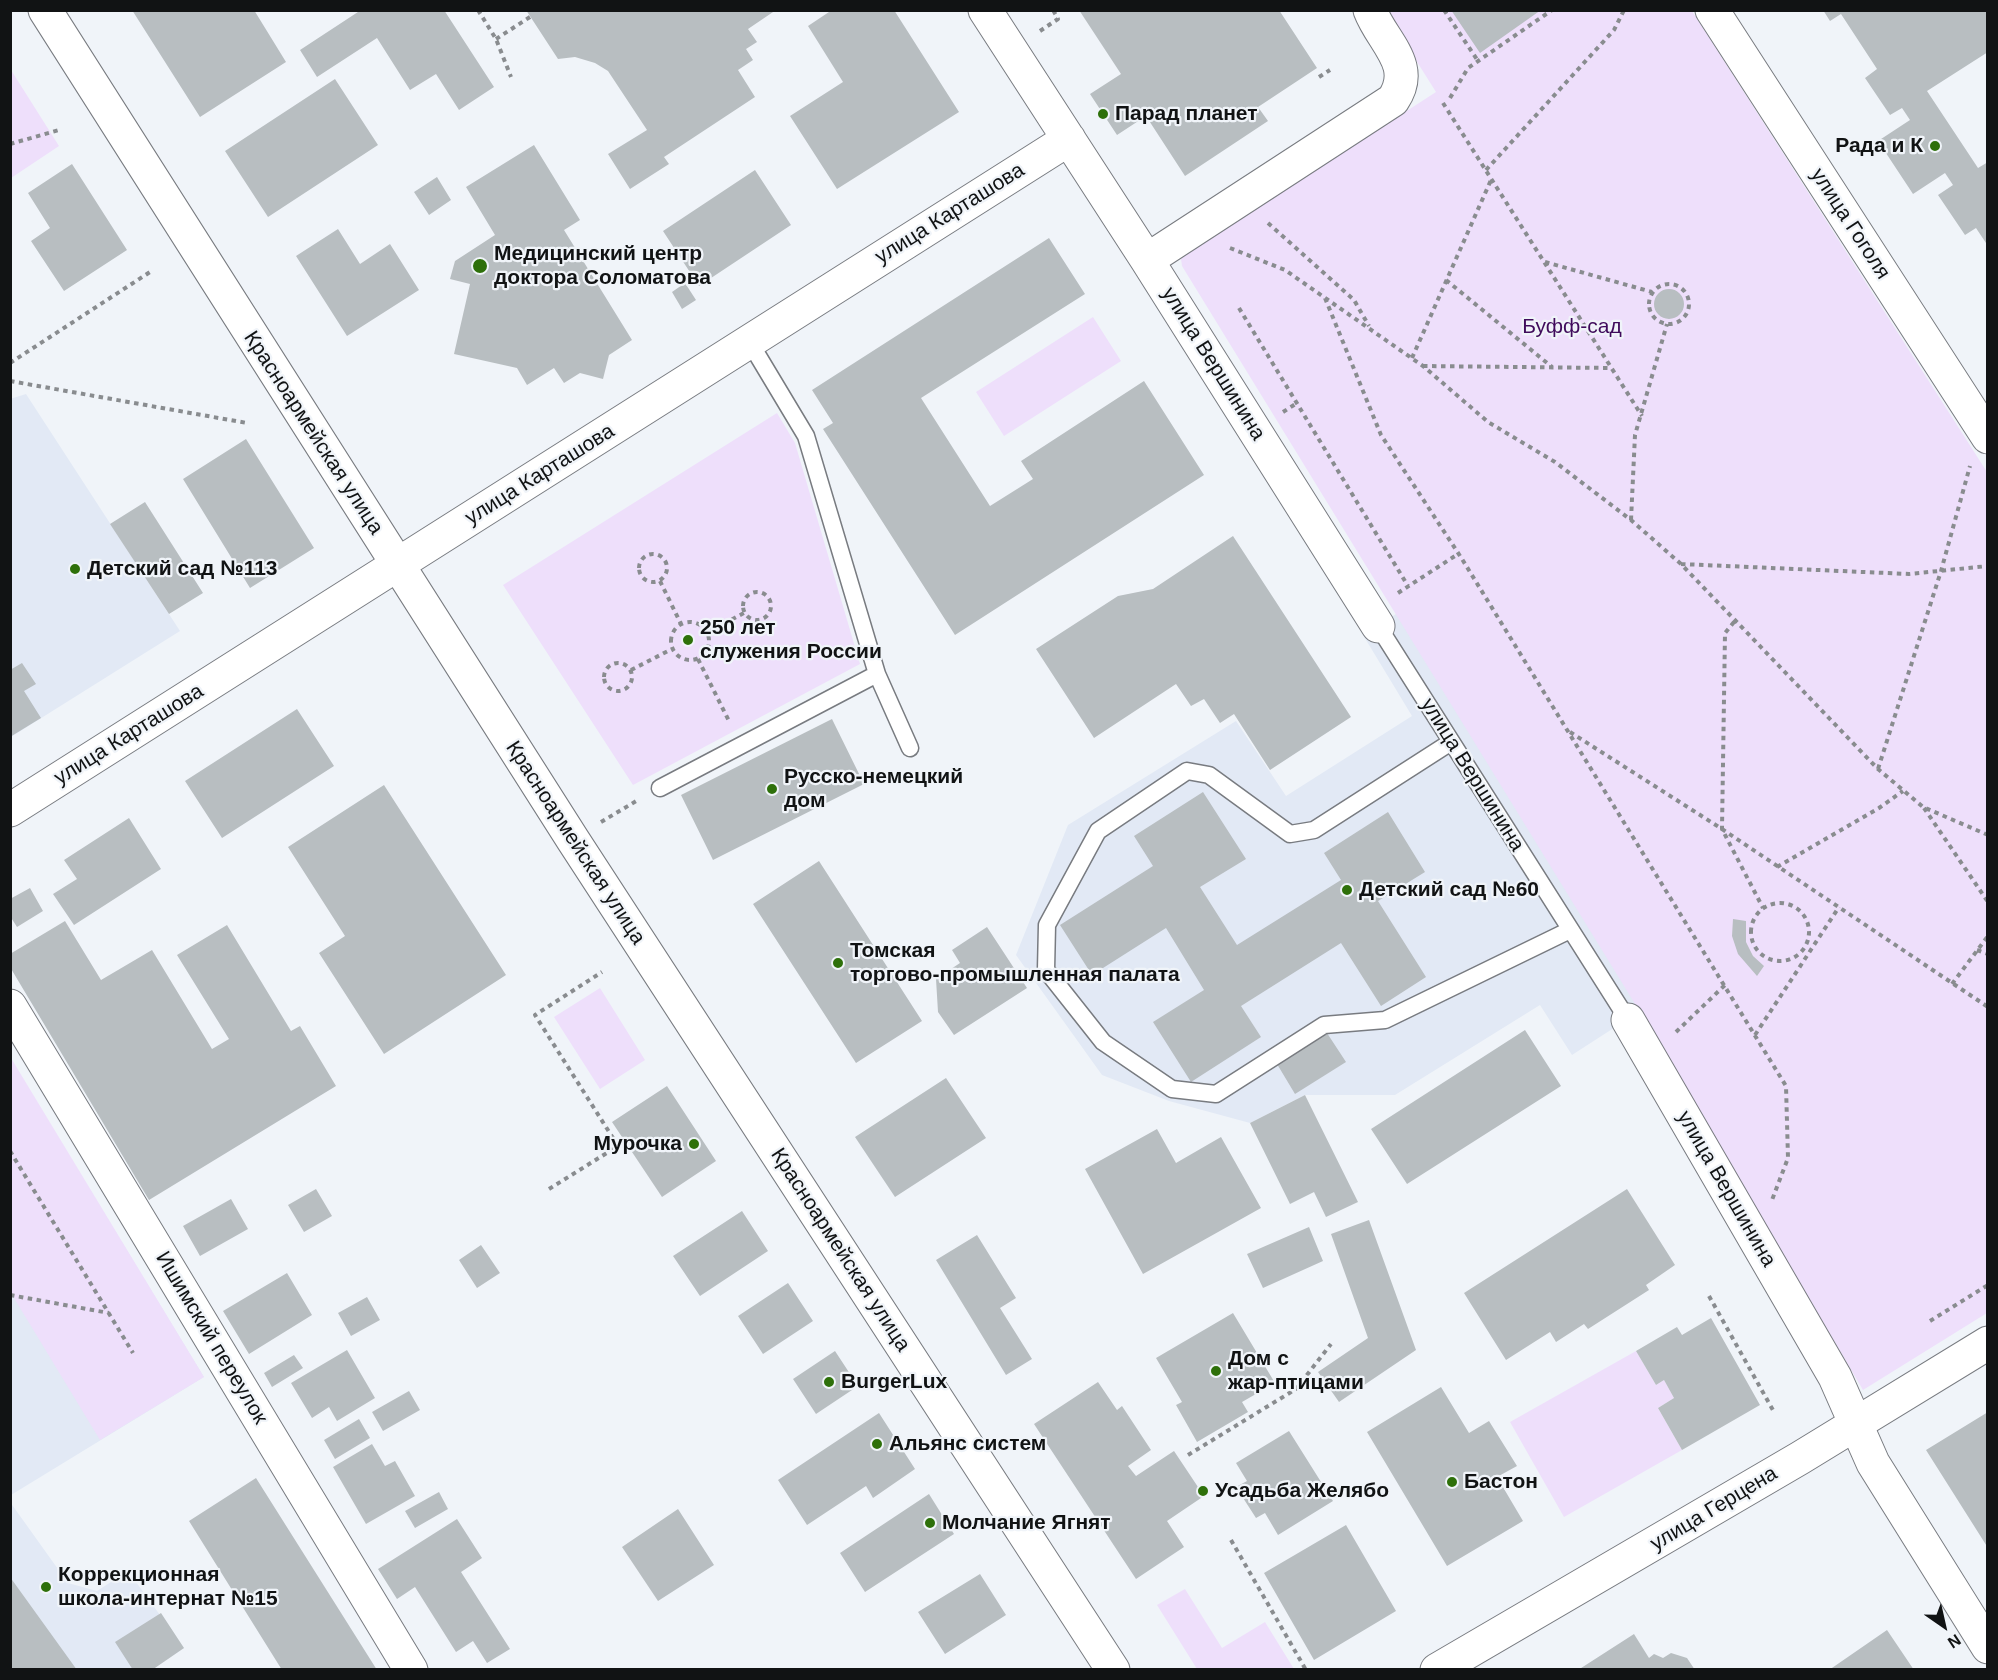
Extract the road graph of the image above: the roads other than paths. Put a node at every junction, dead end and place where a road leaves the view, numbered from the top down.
1 (45, 10) edge
2 (985, 10) edge
3 (1370, 10) edge
4 (1712, 10) edge
5 (1069, 139) junction
6 (1147, 260) junction
7 (749, 341) junction
8 (1988, 437) edge
9 (398, 565) junction
10 (1378, 626) joint
11 (876, 674) junction
12 (1451, 742) junction
13 (910, 748) dead end
14 (660, 788) dead end
15 (10, 810) edge
16 (1570, 930) junction
17 (10, 1006) edge
18 (1628, 1020) joint
19 (1988, 1343) edge
20 (1854, 1425) junction
21 (1988, 1647) edge
22 (411, 1670) edge
23 (1113, 1670) edge
24 (1437, 1670) edge

1 - 9 street, Красноармейская улица
2 - 5 street, улица Вершинина
3 - 6 street
4 - 8 street, улица Гоголя
5 - 6 street, улица Вершинина
5 - 7 street, улица Карташова
6 - 10 street, улица Вершинина
7 - 9 street, улица Карташова
7 - 11 lane
9 - 15 street, улица Карташова
9 - 23 street, Красноармейская улица
10 - 12 lane, улица Вершинина
11 - 13 lane
11 - 14 lane
12 - 16 lane, улица Вершинина
12 - 16 lane
16 - 18 lane, улица Вершинина
17 - 22 street, Ишимский переулок
18 - 20 street, улица Вершинина
19 - 20 street, улица Герцена
20 - 21 street, улица Вершинина
20 - 24 street, улица Герцена

